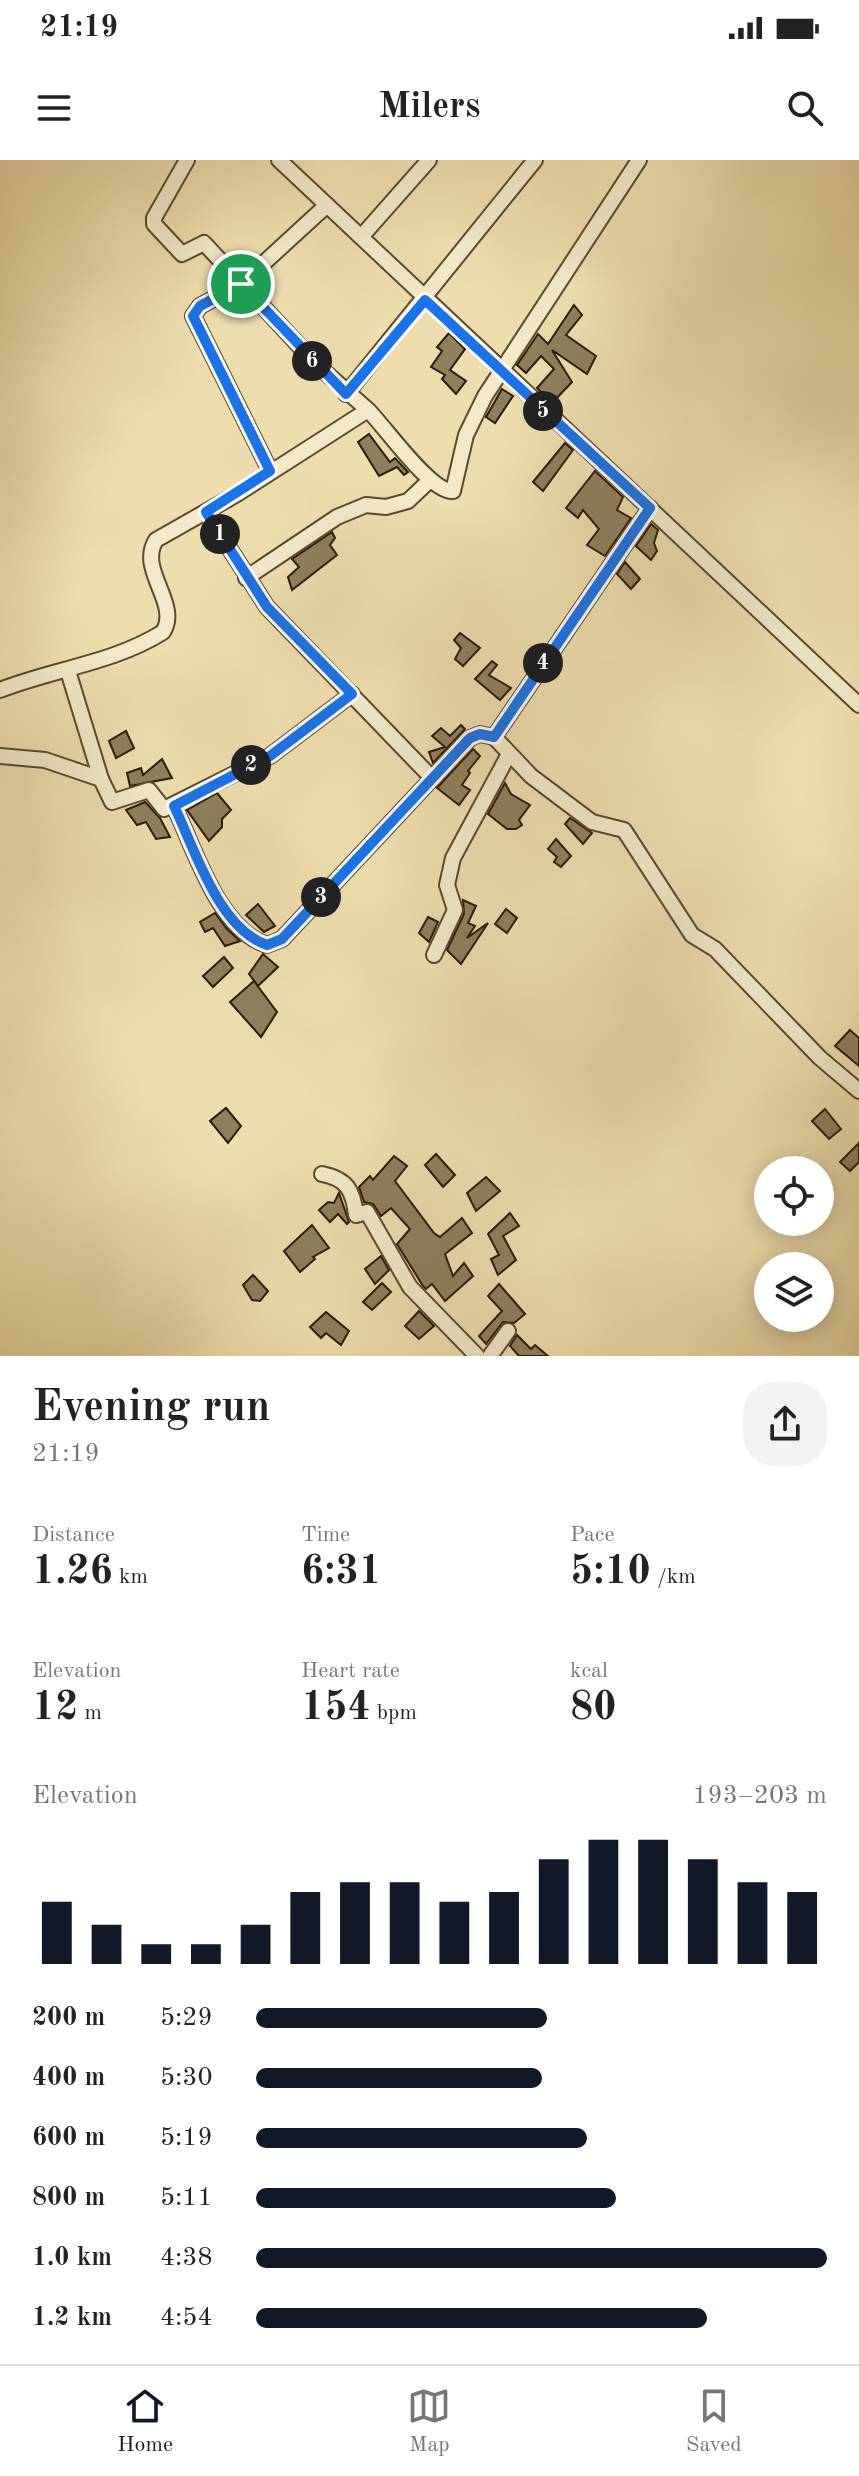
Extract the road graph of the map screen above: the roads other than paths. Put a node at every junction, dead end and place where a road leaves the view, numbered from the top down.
1 (187, 160) edge
2 (279, 160) edge
3 (429, 160) edge
4 (535, 160) edge
5 (639, 160) edge
6 (327, 205) junction
7 (361, 237) junction
8 (241, 284) junction
9 (425, 300) junction
10 (501, 371) junction
11 (346, 394) junction
12 (368, 410) junction
13 (270, 471) junction
14 (429, 481) junction
15 (650, 508) junction
16 (206, 512) junction
17 (246, 578) junction
18 (68, 671) junction
19 (0, 690) edge
20 (352, 694) junction
21 (859, 705) edge
22 (494, 737) junction
23 (509, 754) junction
24 (0, 756) edge
25 (432, 778) junction
26 (101, 779) junction
27 (174, 806) junction
28 (434, 955) dead end
29 (859, 1091) edge
30 (322, 1174) dead end
31 (508, 1331) dead end
32 (477, 1356) edge
33 (490, 1356) edge

1 - 8 street
2 - 6 street
3 - 7 street
4 - 9 street
5 - 10 street
6 - 7 street
6 - 8 street
7 - 9 street
8 - 11 street
8 - 13 street
9 - 10 street
9 - 11 street
10 - 14 street
10 - 15 street
11 - 12 street
12 - 13 street
12 - 14 street
13 - 16 street
14 - 17 street
15 - 21 street
15 - 22 street
16 - 17 street
16 - 18 street
17 - 20 street
18 - 19 street
18 - 26 street
20 - 25 street
20 - 27 street
22 - 23 street
22 - 25 street
23 - 28 street
23 - 29 street
24 - 26 street
25 - 27 street
26 - 27 street
30 - 32 street
31 - 33 street

